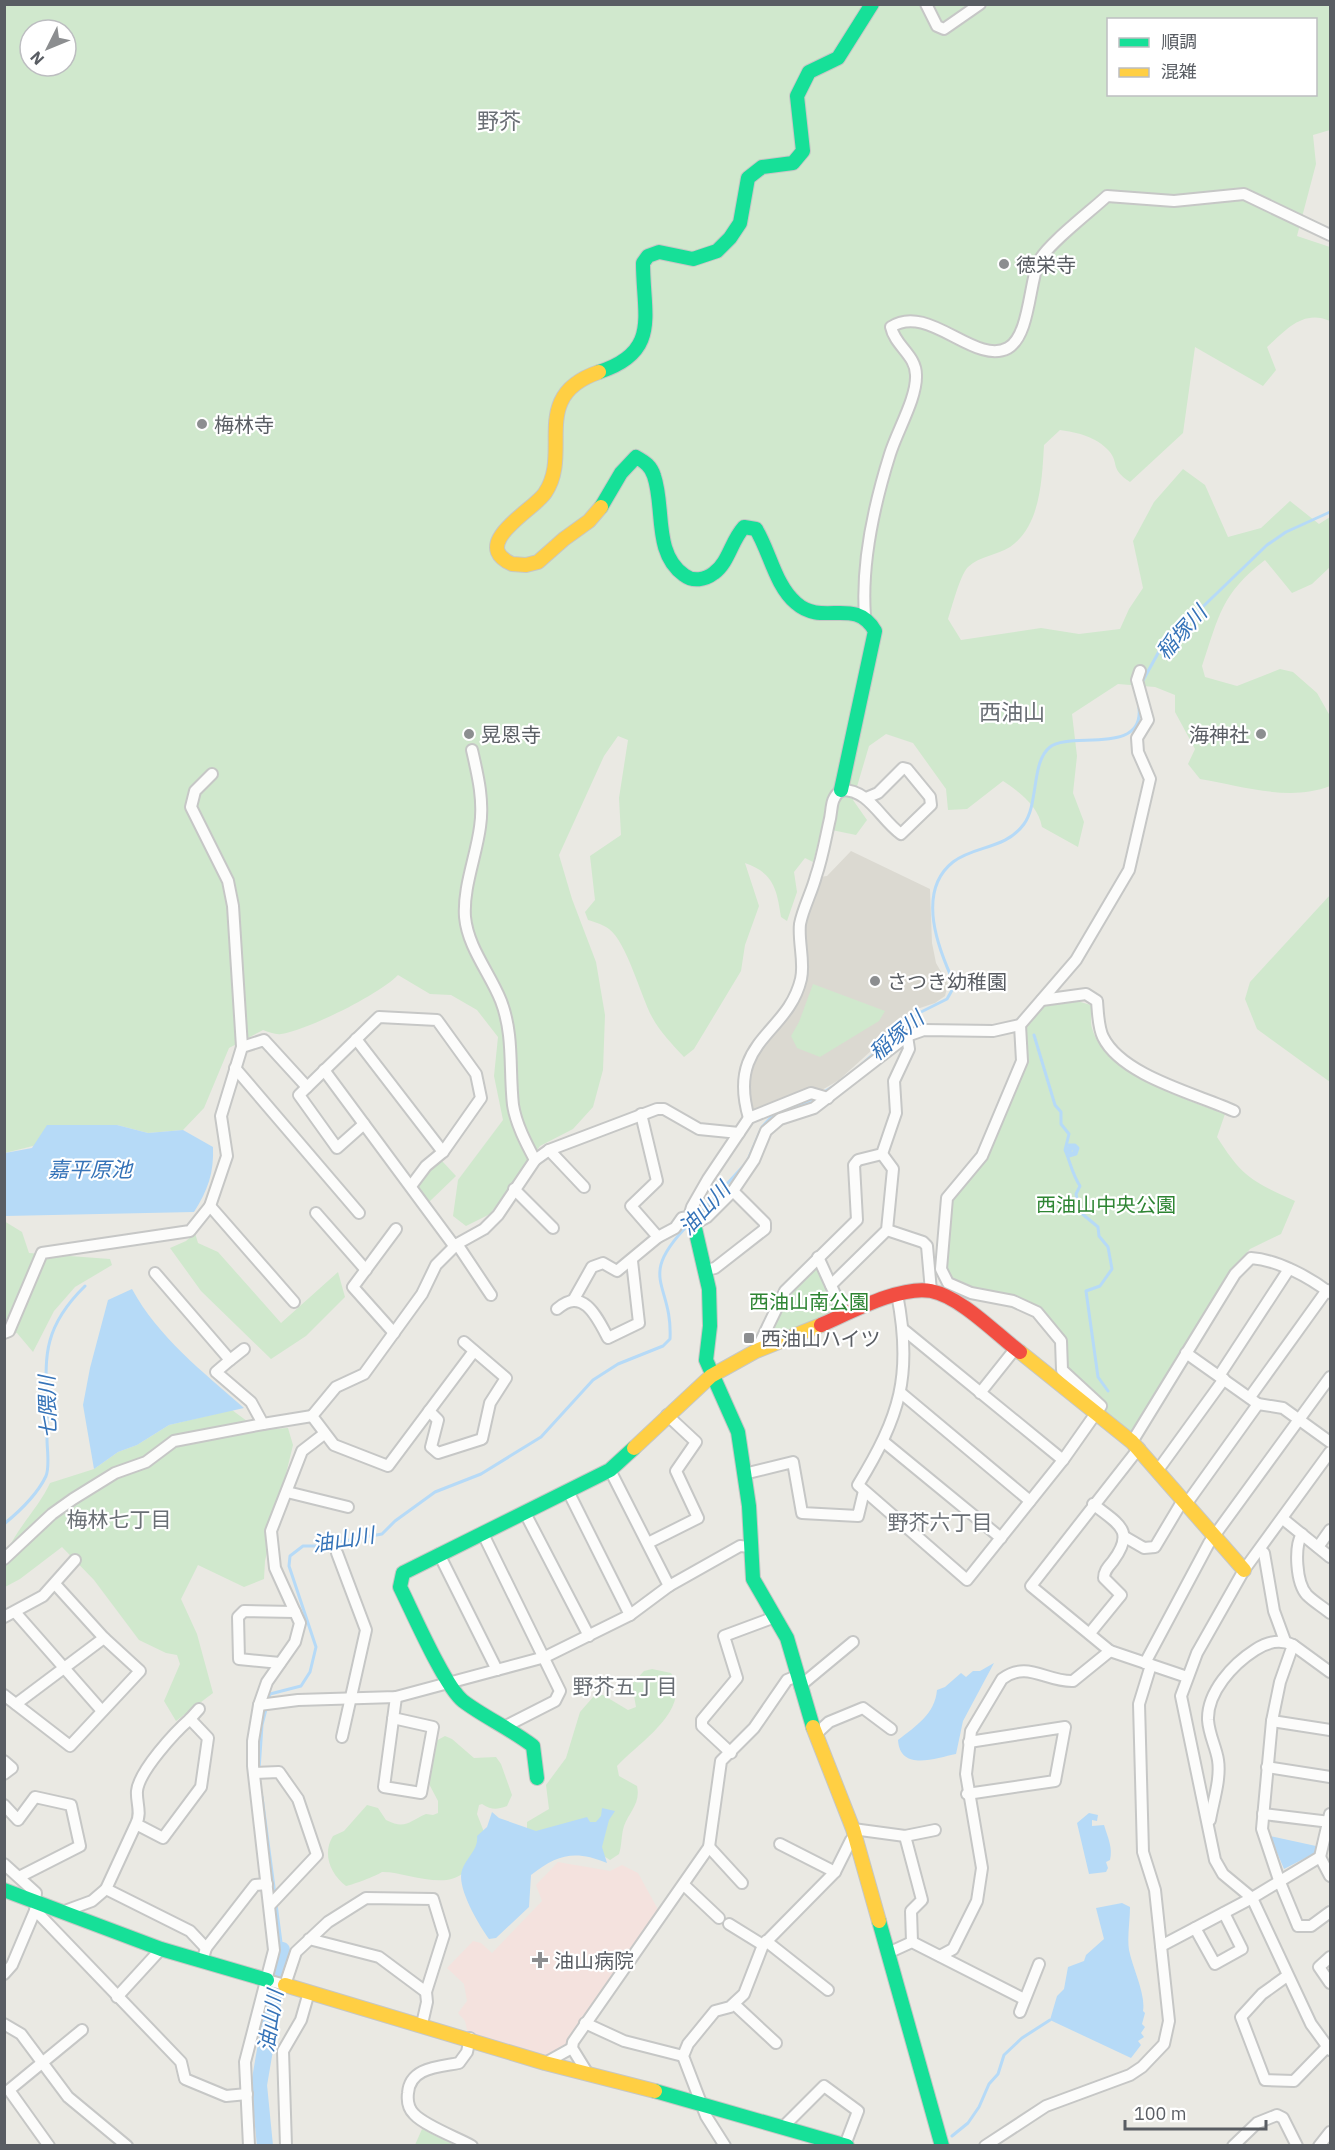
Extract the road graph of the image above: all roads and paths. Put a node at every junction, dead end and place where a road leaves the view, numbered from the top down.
1 (872, 4) edge
2 (926, 4) edge
3 (980, 4) edge
4 (1330, 235) edge
5 (865, 616) junction
6 (1138, 675) dead end
7 (472, 750) dead end
8 (212, 774) dead end
9 (841, 790) junction
10 (866, 798) junction
11 (1042, 1000) junction
12 (1020, 1025) junction
13 (907, 1036) junction
14 (356, 1039) junction
15 (242, 1047) junction
16 (235, 1068) junction
17 (324, 1070) junction
18 (307, 1087) junction
19 (828, 1098) junction
20 (1234, 1111) dead end
21 (641, 1114) junction
22 (749, 1118) junction
23 (364, 1124) junction
24 (739, 1133) junction
25 (549, 1150) junction
26 (443, 1152) junction
27 (882, 1154) junction
28 (535, 1160) junction
29 (411, 1186) junction
30 (584, 1187) dead end
31 (514, 1189) junction
32 (733, 1191) junction
33 (210, 1206) junction
34 (316, 1213) dead end
35 (359, 1213) dead end
36 (691, 1220) junction
37 (553, 1228) dead end
38 (396, 1229) dead end
39 (887, 1230) junction
40 (658, 1237) junction
41 (456, 1245) junction
42 (818, 1257) junction
43 (632, 1261) junction
44 (1289, 1269) junction
45 (366, 1270) junction
46 (706, 1270) junction
47 (155, 1273) dead end
48 (831, 1285) junction
49 (931, 1291) junction
50 (1329, 1292) edge
51 (897, 1294) junction
52 (491, 1295) dead end
53 (574, 1299) junction
54 (294, 1302) dead end
55 (557, 1309) dead end
56 (844, 1314) junction
57 (904, 1330) junction
58 (4, 1333) edge
59 (394, 1333) junction
60 (464, 1342) dead end
61 (244, 1349) dead end
62 (1015, 1349) junction
63 (474, 1351) junction
64 (756, 1351) junction
65 (1186, 1353) junction
66 (230, 1360) junction
67 (711, 1376) junction
68 (1222, 1377) junction
69 (1330, 1378) edge
70 (901, 1393) junction
71 (980, 1393) junction
72 (1254, 1400) junction
73 (429, 1411) junction
74 (1098, 1414) junction
75 (667, 1415) junction
76 (312, 1416) junction
77 (1301, 1419) junction
78 (263, 1424) junction
79 (324, 1434) junction
80 (884, 1442) junction
81 (1330, 1442) edge
82 (1136, 1445) junction
83 (1330, 1452) edge
84 (1063, 1460) junction
85 (610, 1470) junction
86 (1158, 1470) junction
87 (744, 1474) junction
88 (864, 1491) junction
89 (286, 1492) junction
90 (569, 1493) junction
91 (1030, 1501) junction
92 (1185, 1502) junction
93 (1093, 1504) junction
94 (348, 1507) dead end
95 (525, 1513) junction
96 (1283, 1519) junction
97 (1330, 1530) edge
98 (483, 1534) junction
99 (1302, 1534) junction
100 (1215, 1537) junction
101 (1001, 1538) junction
102 (1125, 1538) junction
103 (648, 1543) junction
104 (750, 1547) junction
105 (1318, 1547) junction
106 (1260, 1550) junction
107 (337, 1553) dead end
108 (439, 1554) junction
109 (1330, 1557) edge
110 (4, 1559) edge
111 (75, 1560) dead end
112 (1244, 1570) junction
113 (55, 1584) junction
114 (669, 1586) junction
115 (15, 1612) junction
116 (295, 1612) junction
117 (1330, 1613) edge
118 (630, 1615) junction
119 (4, 1617) edge
120 (775, 1617) junction
121 (1090, 1633) junction
122 (589, 1636) junction
123 (104, 1638) junction
124 (853, 1642) dead end
125 (1289, 1643) junction
126 (1110, 1651) junction
127 (545, 1658) junction
128 (280, 1663) junction
129 (1148, 1664) junction
130 (63, 1667) junction
131 (1329, 1669) edge
132 (497, 1670) junction
133 (1188, 1677) junction
134 (798, 1681) junction
135 (448, 1682) junction
136 (4, 1695) edge
137 (396, 1697) junction
138 (351, 1700) junction
139 (16, 1704) junction
140 (259, 1705) junction
141 (199, 1708) dead end
142 (102, 1711) junction
143 (393, 1718) junction
144 (190, 1719) junction
145 (1272, 1721) junction
146 (506, 1726) junction
147 (891, 1729) dead end
148 (1330, 1730) edge
149 (816, 1734) junction
150 (342, 1737) dead end
151 (969, 1742) junction
152 (731, 1753) junction
153 (4, 1761) edge
154 (1267, 1767) junction
155 (258, 1773) junction
156 (4, 1774) edge
157 (1330, 1777) edge
158 (537, 1778) dead end
159 (967, 1794) junction
160 (4, 1805) edge
161 (1263, 1814) junction
162 (1330, 1820) edge
163 (136, 1824) junction
164 (1209, 1824) junction
165 (935, 1830) dead end
166 (855, 1834) junction
167 (905, 1836) junction
168 (780, 1844) dead end
169 (709, 1847) junction
170 (1320, 1857) junction
171 (4, 1864) edge
172 (835, 1872) junction
173 (1330, 1876) edge
174 (18, 1877) junction
175 (1279, 1880) junction
176 (742, 1883) dead end
177 (267, 1884) junction
178 (684, 1885) junction
179 (106, 1888) junction
180 (4, 1890) edge
181 (1252, 1898) junction
182 (36, 1905) junction
183 (270, 1905) junction
184 (62, 1912) junction
185 (1330, 1912) edge
186 (1224, 1913) junction
187 (1195, 1928) junction
188 (309, 1939) junction
189 (912, 1942) junction
190 (764, 1943) junction
191 (1161, 1946) junction
192 (161, 1949) junction
193 (888, 1953) junction
194 (204, 1954) junction
195 (940, 1956) junction
196 (1330, 1956) edge
197 (1039, 1964) dead end
198 (4, 1974) edge
199 (1287, 1976) junction
200 (267, 1980) junction
201 (1330, 1983) edge
202 (285, 1985) junction
203 (828, 1990) dead end
204 (309, 1992) junction
205 (426, 1992) junction
206 (117, 1997) junction
207 (1024, 1999) junction
208 (734, 2004) junction
209 (1020, 2012) dead end
210 (585, 2023) junction
211 (4, 2024) edge
212 (422, 2024) junction
213 (82, 2030) dead end
214 (470, 2038) junction
215 (776, 2043) dead end
216 (572, 2048) junction
217 (1329, 2048) edge
218 (683, 2056) junction
219 (546, 2062) junction
220 (43, 2064) junction
221 (588, 2074) junction
222 (247, 2094) junction
223 (703, 2103) junction
224 (784, 2126) junction
225 (1330, 2132) edge
226 (49, 2145) edge
227 (127, 2145) edge
228 (249, 2145) edge
229 (286, 2145) edge
230 (472, 2145) edge
231 (725, 2145) edge
232 (846, 2145) edge
233 (942, 2145) edge
234 (986, 2145) edge
235 (1233, 2145) edge
236 (1297, 2145) edge
237 (1319, 2145) edge

1 - 5 street
2 - 3 street
4 - 5 street
5 - 9 street
6 - 11 street
7 - 28 street
8 - 15 street
9 - 10 street
9 - 22 street
10 - 10 street
11 - 12 street
11 - 20 street
12 - 13 street
12 - 74 street
13 - 19 street
13 - 27 street
14 - 17 street
14 - 26 street
14 - 26 street
15 - 16 street
15 - 18 street
16 - 33 street
16 - 35 street
17 - 18 street
17 - 23 street
18 - 23 street
19 - 22 street
19 - 32 street
21 - 24 street
21 - 25 street
21 - 40 street
22 - 24 street
23 - 29 street
24 - 36 street
25 - 28 street
25 - 30 street
26 - 29 street
27 - 39 street
27 - 42 street
28 - 31 street
29 - 41 street
31 - 37 street
31 - 41 street
32 - 36 street
32 - 46 street
33 - 54 street
33 - 58 street
34 - 45 street
36 - 40 street
36 - 46 street
38 - 45 street
39 - 48 street
39 - 49 street
40 - 43 street
41 - 52 street
41 - 59 street
42 - 48 street
42 - 64 street
43 - 53 street
43 - 53 street
44 - 50 street
44 - 65 street
44 - 68 street
45 - 59 street
46 - 67 street
47 - 66 street
48 - 56 street
49 - 51 street
49 - 62 street
50 - 72 street
51 - 56 street
51 - 57 street
53 - 55 street
56 - 64 street
57 - 70 street
57 - 71 street
59 - 76 street
60 - 63 street
61 - 66 street
62 - 71 street
62 - 74 street
63 - 73 street
63 - 73 street
64 - 67 street
65 - 68 street
65 - 82 street
66 - 78 street
67 - 75 street
67 - 87 street
68 - 72 street
68 - 86 street
69 - 77 street
70 - 80 street
70 - 91 street
71 - 84 street
72 - 77 street
72 - 92 street
73 - 79 street
74 - 82 street
74 - 84 street
75 - 85 street
75 - 103 street
76 - 78 street
76 - 79 street
77 - 81 street
77 - 100 street
78 - 110 street
79 - 89 street
80 - 88 street
80 - 101 street
82 - 86 street
82 - 93 street
83 - 96 street
84 - 91 street
85 - 90 street
85 - 103 street
86 - 92 street
87 - 88 street
87 - 104 street
88 - 101 street
89 - 94 street
89 - 116 street
90 - 95 street
90 - 118 street
91 - 101 street
92 - 100 street
92 - 102 street
93 - 102 street
93 - 121 street
95 - 98 street
95 - 122 street
96 - 99 street
96 - 106 street
97 - 105 street
98 - 108 street
98 - 127 street
99 - 105 street
99 - 117 street
100 - 112 street
100 - 129 street
102 - 121 street
103 - 114 street
104 - 114 street
104 - 120 street
105 - 109 street
106 - 112 street
106 - 125 street
107 - 138 street
108 - 132 street
108 - 135 street
111 - 113 street
112 - 133 street
113 - 115 street
113 - 123 street
114 - 118 street
115 - 119 street
115 - 130 street
116 - 128 street
116 - 128 street
118 - 122 street
120 - 134 street
120 - 152 street
121 - 126 street
122 - 127 street
123 - 130 street
123 - 142 street
124 - 134 street
125 - 131 street
125 - 145 street
125 - 164 street
126 - 129 street
126 - 151 street
127 - 132 street
127 - 146 street
128 - 140 street
129 - 133 street
129 - 191 street
130 - 139 street
130 - 142 street
132 - 135 street
133 - 164 street
134 - 149 street
134 - 152 street
135 - 137 street
135 - 146 street
136 - 139 street
137 - 138 street
137 - 143 street
138 - 140 street
138 - 150 street
139 - 142 street
140 - 155 street
141 - 144 street
143 - 143 street
144 - 163 street
144 - 163 street
145 - 148 street
145 - 154 street
146 - 158 street
147 - 149 street
149 - 166 street
151 - 159 street
151 - 159 street
152 - 169 street
153 - 156 street
154 - 157 street
154 - 161 street
155 - 177 street
155 - 183 street
159 - 195 street
160 - 174 street
161 - 162 street
161 - 175 street
162 - 170 street
163 - 179 street
164 - 181 street
165 - 167 street
166 - 167 street
166 - 172 street
166 - 193 street
167 - 189 street
168 - 172 street
169 - 176 street
169 - 178 street
170 - 173 street
170 - 175 street
171 - 174 street
172 - 190 street
174 - 182 street
175 - 181 street
175 - 185 street
177 - 183 street
177 - 194 street
178 - 190 street
178 - 210 street
179 - 184 street
179 - 194 street
180 - 182 street
181 - 186 street
181 - 199 street
182 - 184 street
182 - 198 street
182 - 206 street
183 - 200 street
184 - 192 street
186 - 187 street
186 - 187 street
187 - 191 street
188 - 202 street
188 - 205 street
188 - 205 street
189 - 193 street
189 - 195 street
190 - 203 street
190 - 208 street
191 - 234 street
192 - 194 street
192 - 206 street
193 - 233 street
194 - 200 street
195 - 207 street
196 - 201 street
197 - 207 street
199 - 217 street
199 - 217 street
200 - 202 street
200 - 222 street
202 - 204 street
204 - 212 street
204 - 229 street
205 - 212 street
206 - 222 street
207 - 209 street
208 - 215 street
208 - 218 street
210 - 216 street
210 - 218 street
211 - 220 street
212 - 214 street
213 - 220 street
214 - 219 street
214 - 230 street
216 - 219 street
216 - 221 street
218 - 223 street
219 - 221 street
220 - 226 street
220 - 227 street
221 - 223 street
222 - 228 street
223 - 224 street
223 - 231 street
224 - 232 street
224 - 232 street
225 - 237 street
235 - 236 street

